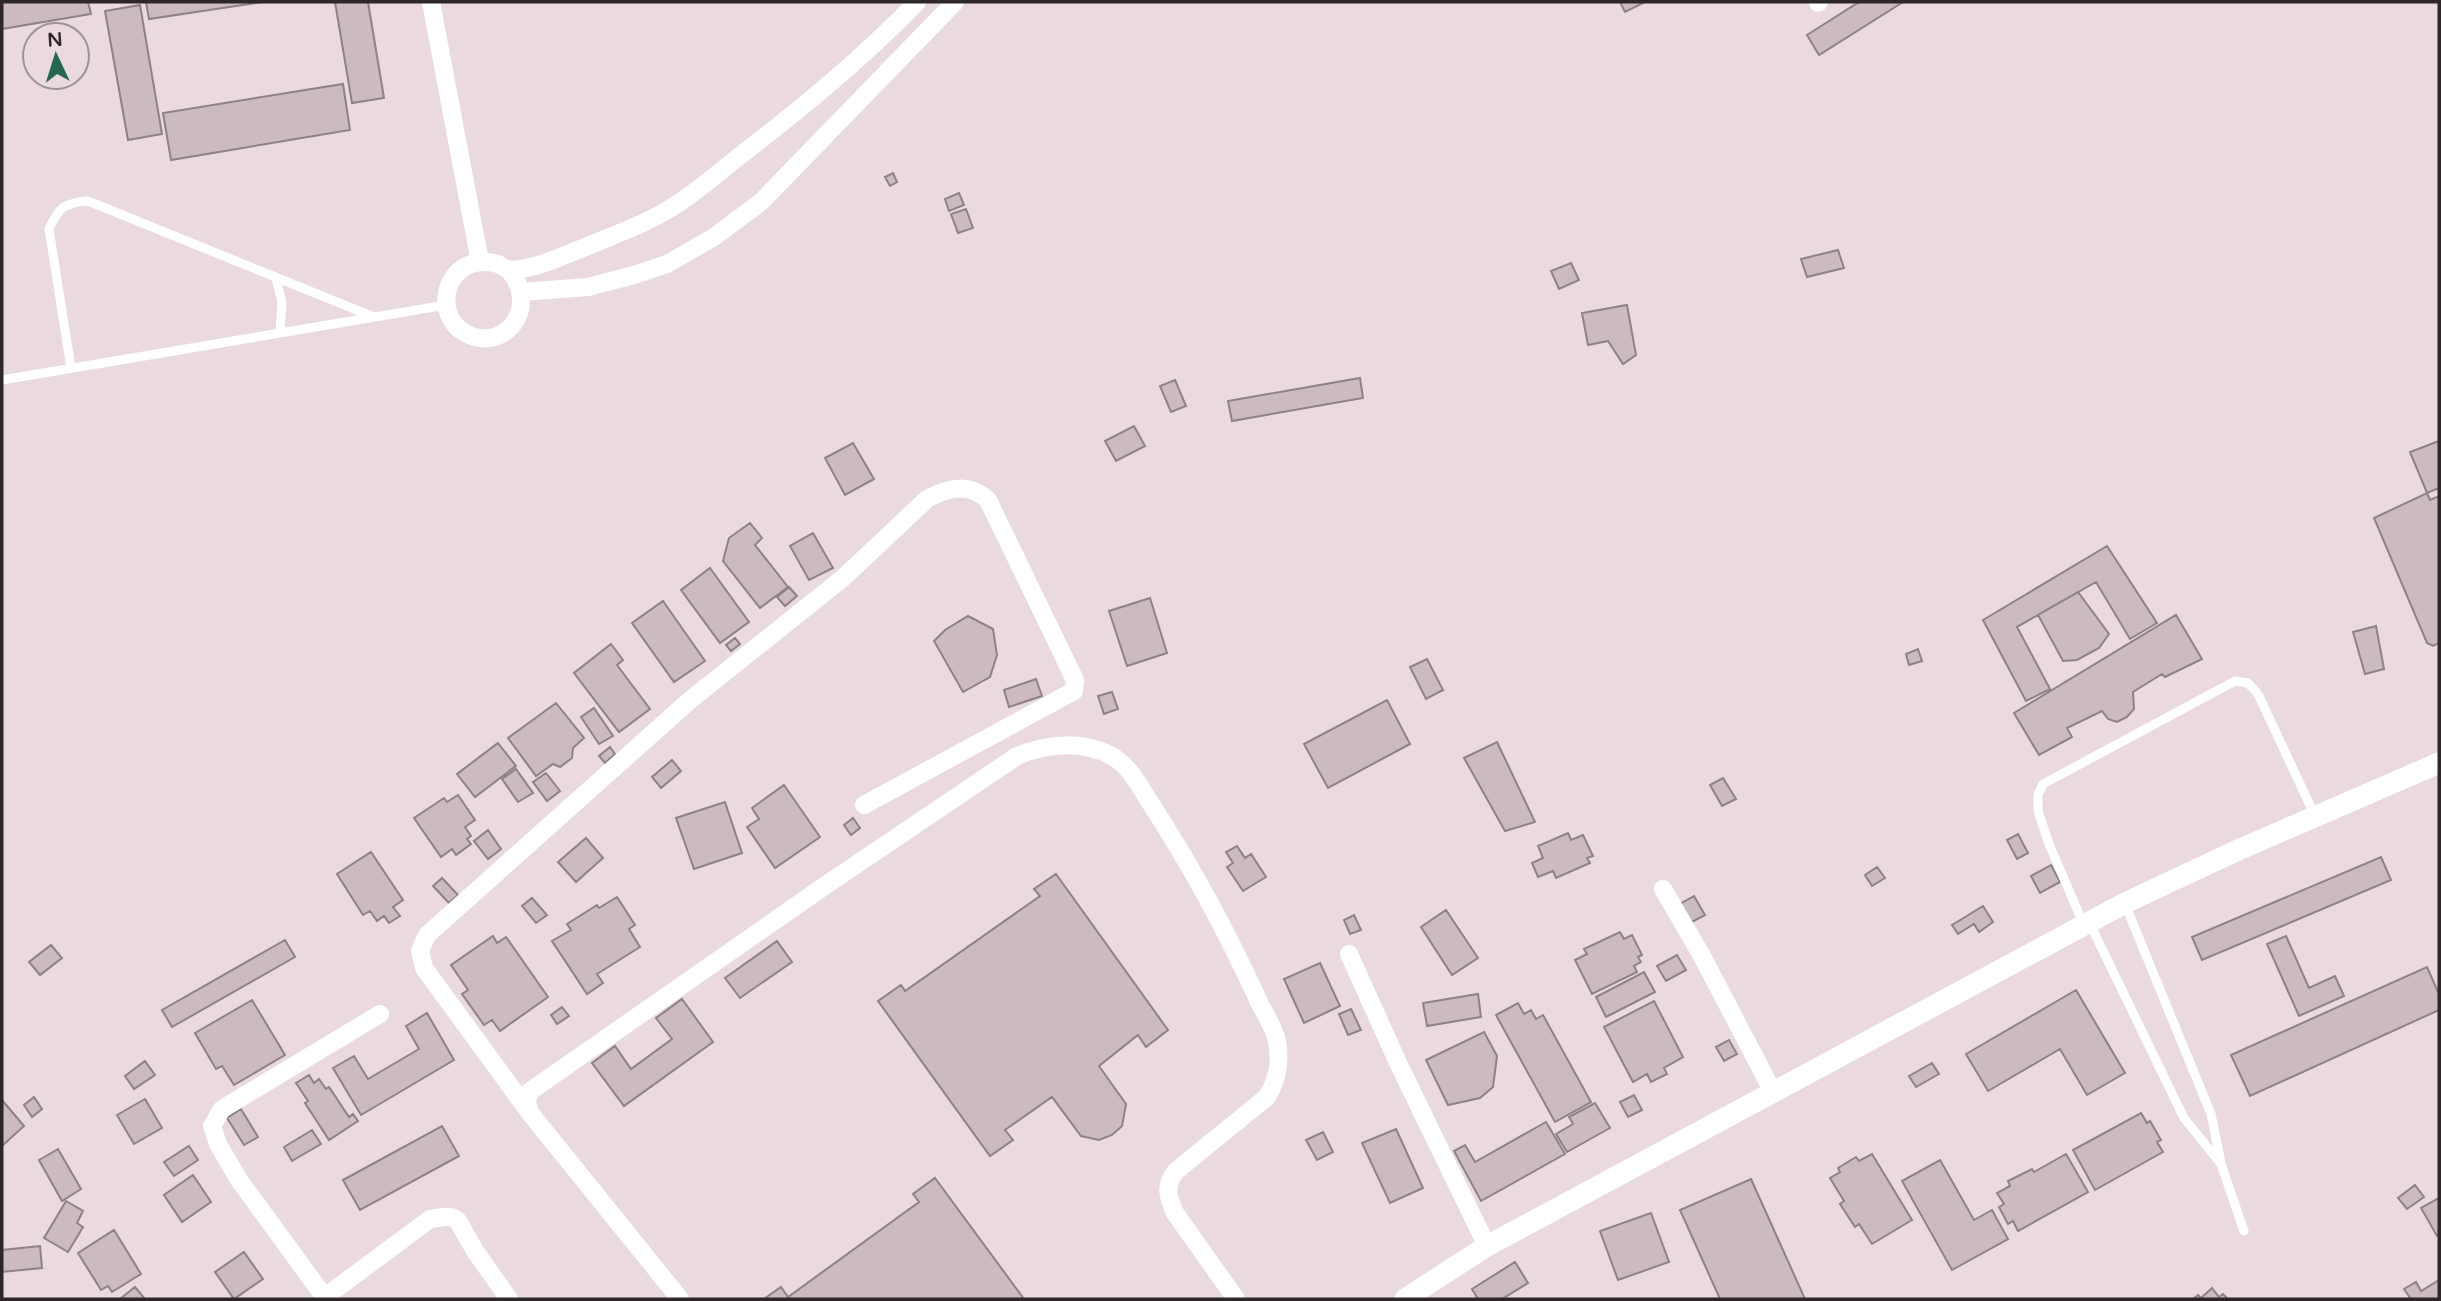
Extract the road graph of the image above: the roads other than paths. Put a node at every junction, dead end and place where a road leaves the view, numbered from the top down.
1 (431, 2) edge
2 (917, 2) edge
3 (955, 2) edge
4 (480, 262) junction
5 (509, 270) junction
6 (276, 278) junction
7 (522, 292) junction
8 (446, 305) junction
9 (374, 317) junction
10 (280, 333) junction
11 (71, 368) junction
12 (2, 380) edge
13 (2439, 762) edge
14 (864, 805) dead end
15 (2315, 816) junction
16 (1663, 889) dead end
17 (2124, 903) junction
18 (2086, 924) junction
19 (1349, 954) dead end
20 (380, 1014) dead end
21 (1773, 1092) junction
22 (530, 1113) junction
23 (2221, 1164) junction
24 (2245, 1231) dead end
25 (1487, 1245) junction
26 (325, 1298) edge
27 (509, 1299) edge
28 (680, 1299) edge
29 (1236, 1299) edge
30 (1405, 1299) edge

1 - 4 street
2 - 5 street
3 - 7 street
4 - 5 street
4 - 8 street
5 - 7 street
6 - 9 lane
6 - 10 lane
6 - 11 lane
7 - 8 street
8 - 9 lane
9 - 10 lane
10 - 11 lane
11 - 12 lane
13 - 15 street
14 - 22 street
15 - 17 street
15 - 18 lane
16 - 21 street
17 - 18 street
17 - 23 lane
18 - 21 street
18 - 23 lane
19 - 25 street
20 - 26 street
21 - 25 street
22 - 28 street
22 - 29 street
23 - 24 lane
25 - 30 street
26 - 27 street

